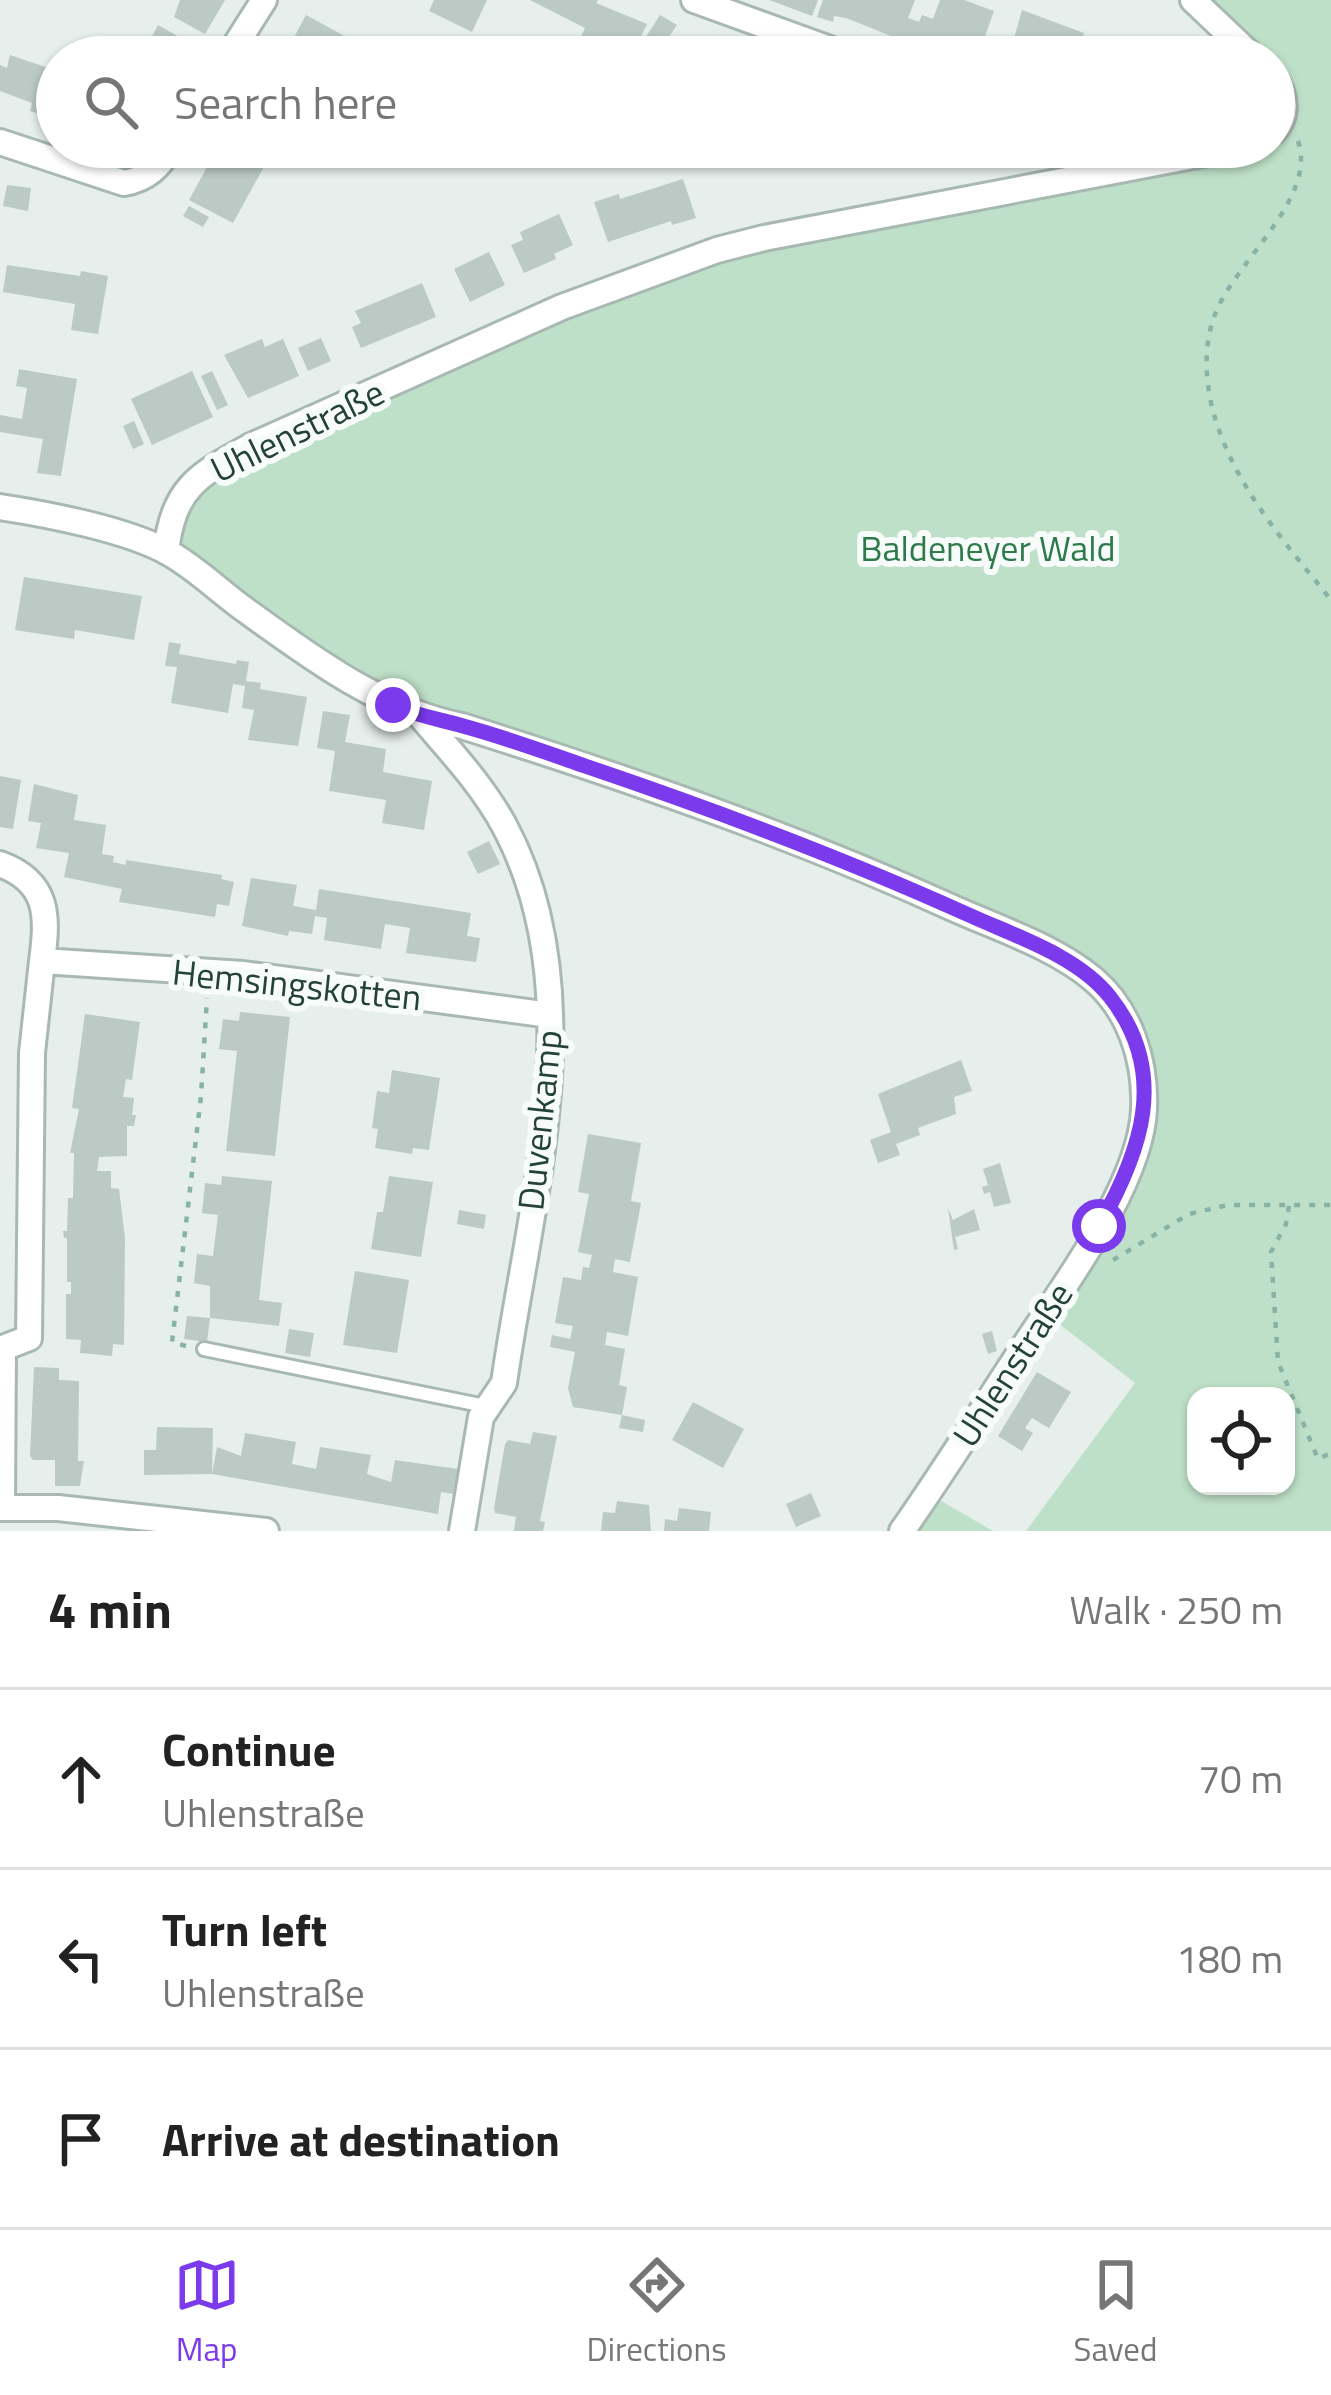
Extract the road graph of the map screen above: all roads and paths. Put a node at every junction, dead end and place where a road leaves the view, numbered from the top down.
1 (264, 0) edge
2 (694, 0) edge
3 (1193, 0) edge
4 (241, 36) edge
5 (794, 36) edge
6 (1231, 36) edge
7 (1295, 136) edge
8 (0, 142) edge
9 (36, 154) edge
10 (79, 168) edge
11 (155, 168) edge
12 (1129, 168) edge
13 (0, 507) edge
14 (166, 550) junction
15 (1331, 601) edge
16 (422, 718) junction
17 (0, 864) edge
18 (42, 961) junction
19 (210, 973) junction
20 (550, 1015) junction
21 (1331, 1205) edge
22 (1289, 1206) junction
23 (1069, 1278) junction
24 (204, 1349) joint
25 (483, 1411) junction
26 (1331, 1454) edge
27 (1, 1508) edge
28 (174, 1525) edge
29 (266, 1531) edge
30 (462, 1531) edge
31 (902, 1531) edge

1 - 4 street
2 - 5 street
3 - 6 street
7 - 15 path
8 - 9 street
10 - 11 street
12 - 14 street, Uhlenstraße
13 - 14 street
14 - 16 street, Uhlenstraße
16 - 20 street, Duvenkamp
16 - 23 street, Uhlenstraße
17 - 18 street
18 - 19 street, Hemsingskotten
18 - 27 street
19 - 20 street, Hemsingskotten
19 - 24 path
20 - 25 street, Duvenkamp
21 - 22 path
22 - 23 path
22 - 26 path
23 - 31 street, Uhlenstraße
24 - 25 lane
25 - 30 street, Duvenkamp
27 - 28 street
28 - 29 street

